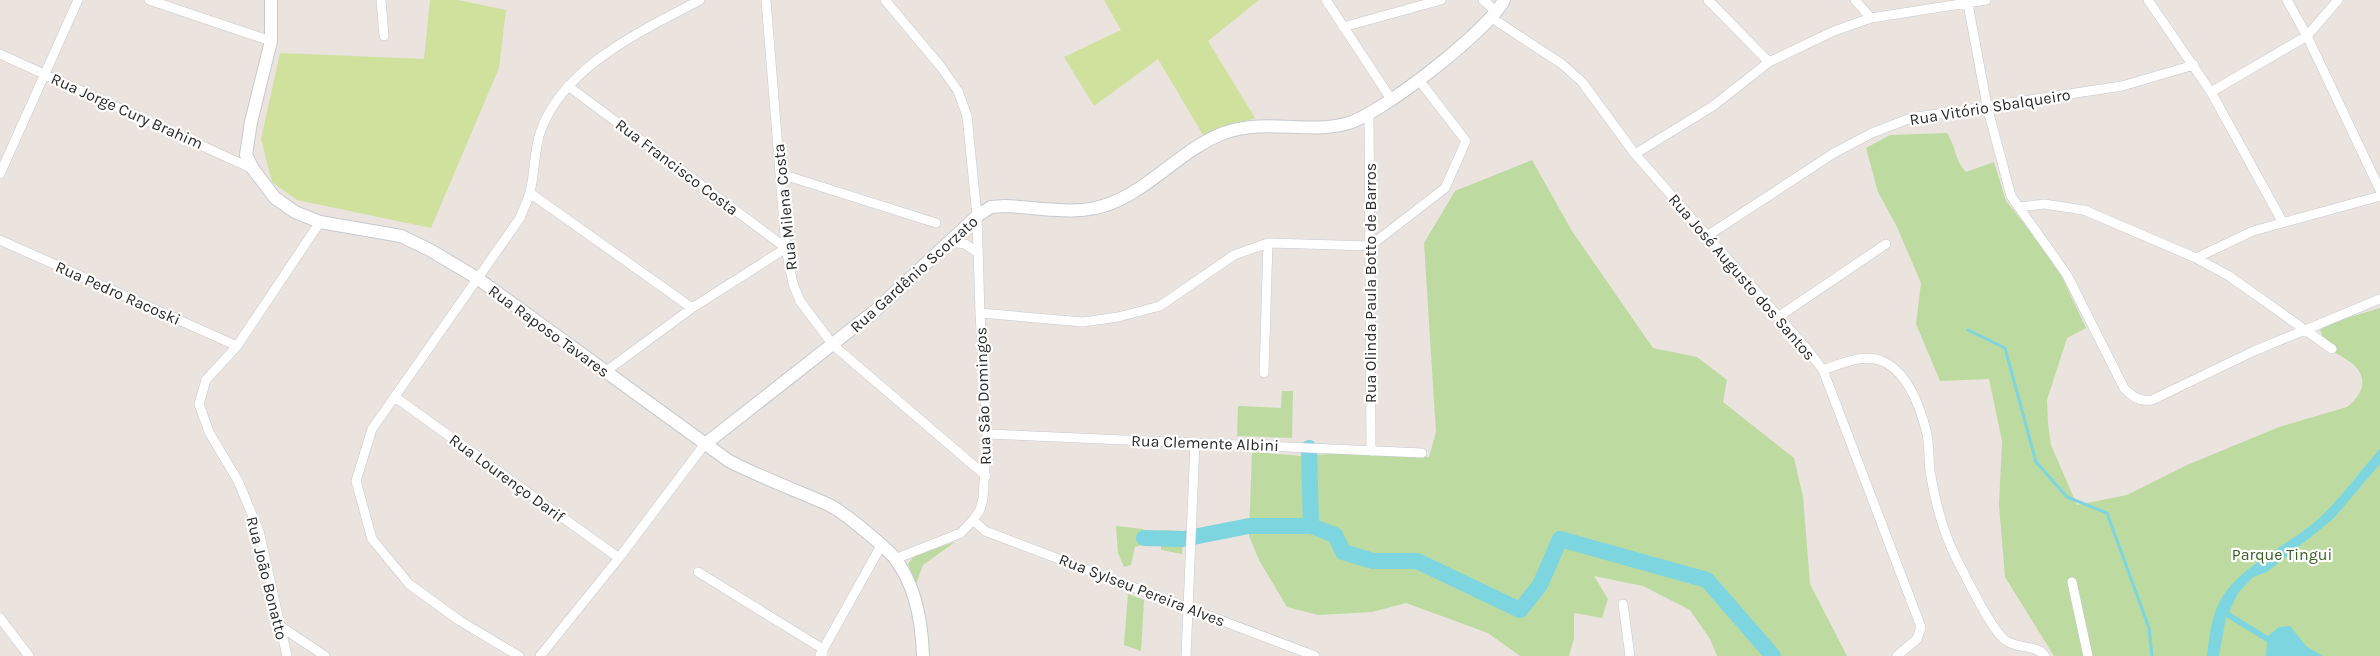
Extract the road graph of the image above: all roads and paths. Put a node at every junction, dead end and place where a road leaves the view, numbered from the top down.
1 (78, 0) edge
2 (149, 0) edge
3 (271, 0) edge
4 (381, 0) edge
5 (700, 0) edge
6 (766, 0) edge
7 (885, 0) edge
8 (1326, 0) edge
9 (1441, 0) edge
10 (1483, 0) edge
11 (1504, 0) edge
12 (1708, 0) edge
13 (1855, 0) edge
14 (1986, 0) edge
15 (2148, 0) edge
16 (2287, 0) edge
17 (2338, 0) edge
18 (1968, 4) junction
19 (1495, 15) junction
20 (1871, 18) junction
21 (1343, 27) junction
22 (384, 36) dead end
23 (2307, 36) junction
24 (270, 41) junction
25 (0, 54) edge
26 (1769, 62) junction
27 (2194, 65) junction
28 (45, 74) junction
29 (1419, 80) junction
30 (568, 86) junction
31 (2211, 92) junction
32 (1391, 99) junction
33 (1987, 106) junction
34 (1369, 115) junction
35 (1635, 154) junction
36 (253, 168) junction
37 (0, 174) edge
38 (781, 174) junction
39 (2380, 190) edge
40 (530, 193) junction
41 (2380, 196) edge
42 (2019, 207) junction
43 (977, 216) junction
44 (2282, 221) junction
45 (320, 222) junction
46 (936, 223) dead end
47 (1707, 236) junction
48 (0, 240) edge
49 (950, 242) junction
50 (1268, 243) junction
51 (1886, 244) dead end
52 (1370, 246) junction
53 (786, 248) junction
54 (978, 253) junction
55 (2196, 258) junction
56 (477, 278) junction
57 (2380, 299) edge
58 (692, 308) junction
59 (980, 313) junction
60 (1778, 317) junction
61 (2304, 329) junction
62 (833, 345) junction
63 (237, 346) junction
64 (2332, 349) dead end
65 (1823, 370) junction
66 (605, 372) junction
67 (1264, 373) dead end
68 (395, 397) junction
69 (987, 434) junction
70 (1195, 443) junction
71 (704, 445) junction
72 (1371, 451) junction
73 (1422, 453) dead end
74 (986, 476) junction
75 (973, 520) junction
76 (882, 544) junction
77 (619, 558) junction
78 (895, 559) junction
79 (698, 572) dead end
80 (2072, 582) dead end
81 (1623, 604) dead end
82 (1189, 607) junction
83 (0, 618) edge
84 (280, 626) junction
85 (822, 654) edge
86 (29, 656) edge
87 (287, 656) edge
88 (325, 656) edge
89 (519, 656) edge
90 (540, 656) edge
91 (923, 656) edge
92 (1186, 656) edge
93 (1315, 656) edge
94 (1630, 656) edge
95 (1897, 656) edge
96 (2045, 656) edge
97 (2088, 656) edge

1 - 28 street
2 - 24 street
3 - 24 main road, Rua Raposo Tavares
4 - 22 street
5 - 30 street
6 - 38 street, Rua Milena Costa
7 - 43 street, Rua São Domingos
8 - 21 street
9 - 21 street
10 - 19 street, Rua José Augusto dos Santos
11 - 19 main road, Rua Gardênio Scorzato
12 - 26 street
13 - 20 street
14 - 18 street
15 - 27 street
16 - 23 street
17 - 23 street
18 - 20 street
18 - 33 street
19 - 29 main road, Rua Gardênio Scorzato
19 - 35 street, Rua José Augusto dos Santos
20 - 26 street
21 - 32 street
23 - 31 street
23 - 39 street
24 - 36 main road, Rua Raposo Tavares
25 - 28 street, Rua Jorge Cury Brahim
26 - 35 street
27 - 31 street
27 - 33 street, Rua Vitório Sbalqueiro
28 - 36 street, Rua Jorge Cury Brahim
28 - 37 street
29 - 32 main road, Rua Gardênio Scorzato
29 - 52 street
30 - 40 street
30 - 53 street, Rua Francisco Costa
31 - 44 street
32 - 34 main road, Rua Gardênio Scorzato
33 - 42 street
33 - 47 street, Rua Vitório Sbalqueiro
34 - 43 main road, Rua Gardênio Scorzato
34 - 52 street, Rua Olinda Paula Botto de Barros
35 - 47 street, Rua José Augusto dos Santos
36 - 45 main road, Rua Raposo Tavares
38 - 46 street
38 - 53 street, Rua Milena Costa
40 - 56 street
40 - 58 street
41 - 44 street
42 - 55 street
42 - 61 street
43 - 49 main road, Rua Gardênio Scorzato
43 - 54 street, Rua São Domingos
44 - 55 street
45 - 56 main road, Rua Raposo Tavares
45 - 63 street
47 - 60 street, Rua José Augusto dos Santos
48 - 63 street, Rua Pedro Racoski
49 - 54 street
49 - 62 main road, Rua Gardênio Scorzato
50 - 52 street
50 - 59 street
50 - 67 street
51 - 60 street
52 - 72 street, Rua Olinda Paula Botto de Barros
53 - 58 street
53 - 62 street, Rua Milena Costa
54 - 59 street, Rua São Domingos
55 - 61 street
56 - 66 main road, Rua Raposo Tavares
56 - 68 street
57 - 61 street
58 - 66 street
59 - 69 street, Rua São Domingos
60 - 65 street, Rua José Augusto dos Santos
61 - 64 street
62 - 71 main road, Rua Gardênio Scorzato
62 - 74 street, Rua Milena Costa
63 - 84 street, Rua João Bonatto
65 - 95 street, Rua José Augusto dos Santos
65 - 96 street
66 - 71 main road, Rua Raposo Tavares
68 - 77 street, Rua Lourenço Darif
68 - 89 street
69 - 70 street, Rua Clemente Albini
69 - 74 street, Rua São Domingos
70 - 72 street, Rua Clemente Albini
70 - 82 street
71 - 76 main road, Rua Raposo Tavares
71 - 77 street, Rua Gardênio Scorzato
72 - 73 street, Rua Clemente Albini
74 - 75 street, Rua São Domingos
75 - 78 street
75 - 82 street, Rua Sylseu Pereira Alves
76 - 78 main road, Rua Raposo Tavares
76 - 85 street
77 - 90 street, Rua Gardênio Scorzato
78 - 91 main road, Rua Raposo Tavares
79 - 85 street
80 - 97 street
81 - 94 street
82 - 92 street
82 - 93 street, Rua Sylseu Pereira Alves
83 - 86 street
84 - 87 street, Rua João Bonatto
84 - 88 street

